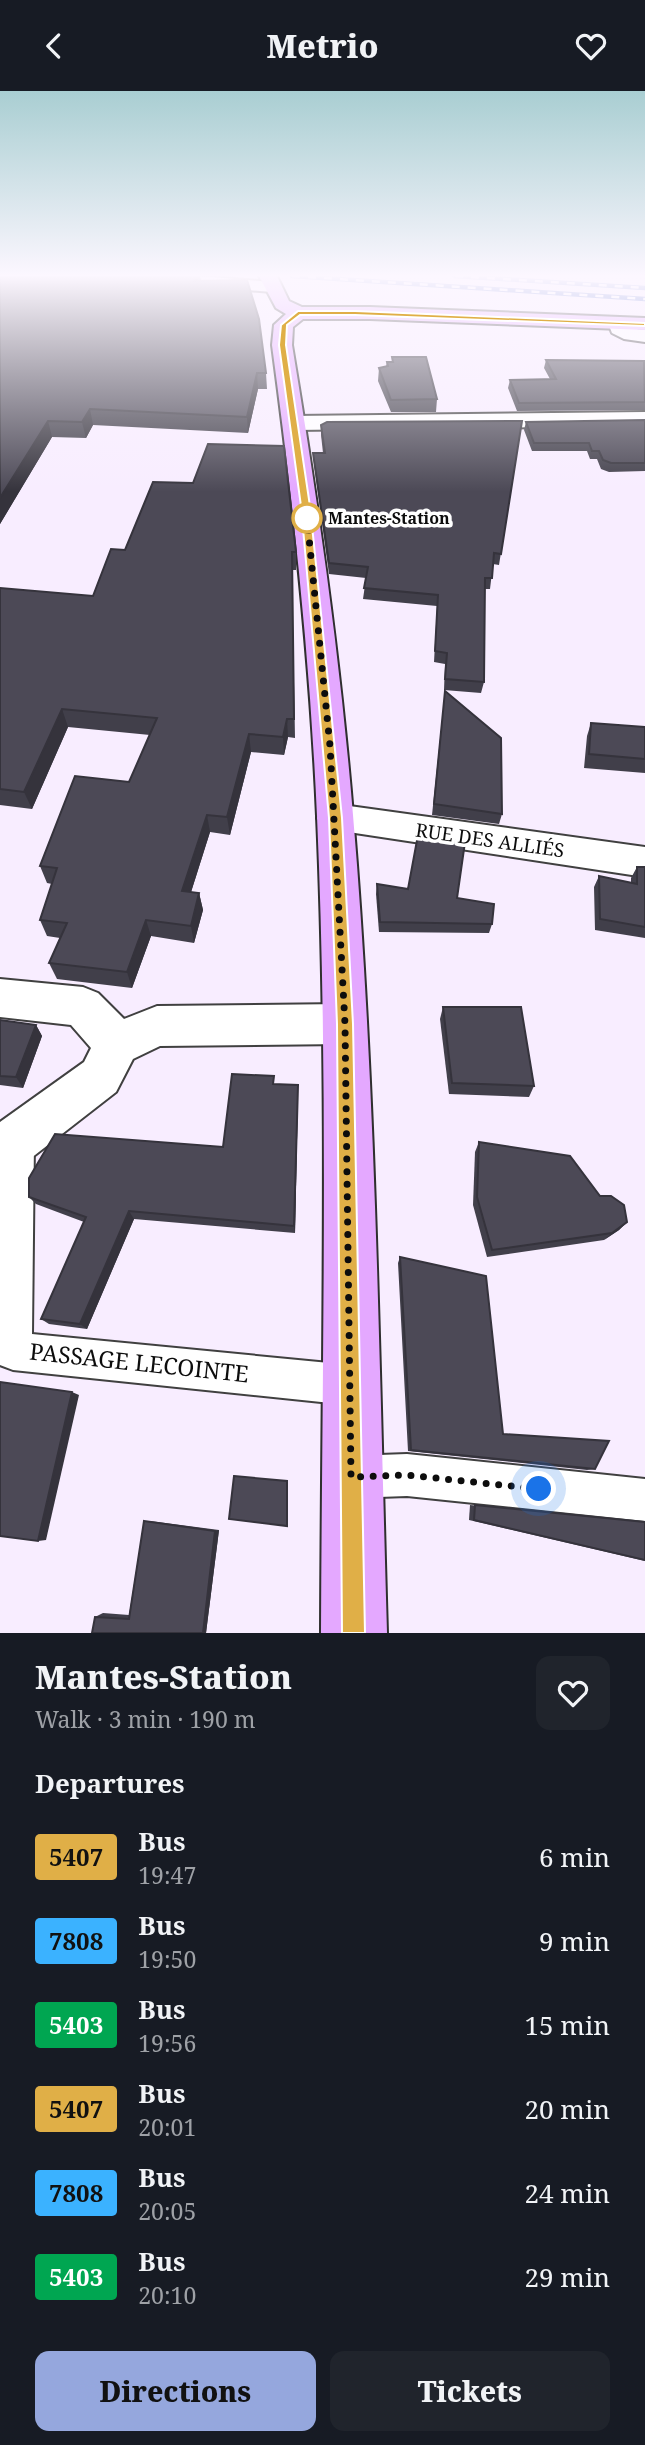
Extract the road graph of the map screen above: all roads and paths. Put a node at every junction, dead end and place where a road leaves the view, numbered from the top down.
1 (284, 348) edge
2 (645, 419) edge
3 (294, 423) junction
4 (335, 818) junction
5 (645, 862) edge
6 (0, 998) edge
7 (345, 1024) junction
8 (117, 1044) junction
9 (9, 1146) edge
10 (350, 1385) junction
11 (351, 1477) junction
12 (645, 1500) edge
13 (354, 1633) edge

1 - 3 main road
2 - 3 street
3 - 4 main road
4 - 5 street, RUE DES ALLIÉS
4 - 7 main road
6 - 8 street
7 - 8 street
7 - 10 main road
8 - 9 street
9 - 10 lane, PASSAGE LECOINTE
10 - 11 main road
11 - 12 lane
11 - 13 main road

